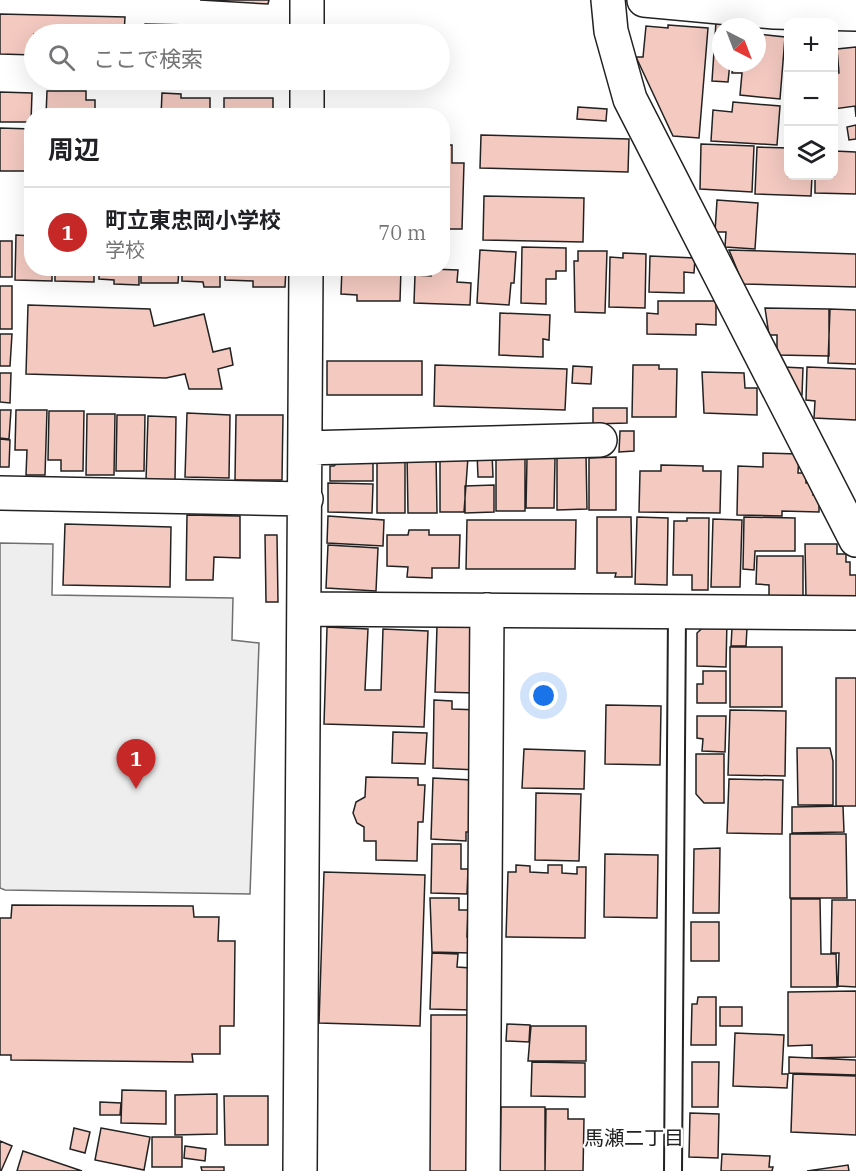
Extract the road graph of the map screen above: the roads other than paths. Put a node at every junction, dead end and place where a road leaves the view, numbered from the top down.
1 (307, 0) edge
2 (608, 0) edge
3 (645, 0) edge
4 (856, 14) edge
5 (307, 24) edge
6 (307, 90) edge
7 (307, 108) edge
8 (306, 276) edge
9 (600, 440) dead end
10 (305, 448) junction
11 (0, 493) edge
12 (306, 499) junction
13 (856, 540) edge
14 (304, 609) junction
15 (487, 610) junction
16 (677, 612) junction
17 (856, 613) edge
18 (300, 1171) edge
19 (483, 1171) edge
20 (673, 1171) edge

1 - 5 street
2 - 13 street
3 - 4 street
6 - 7 street
8 - 10 street
9 - 10 street
10 - 12 street
11 - 12 street
12 - 14 street
14 - 15 street
14 - 18 street
15 - 16 street
15 - 19 street
16 - 17 street
16 - 20 lane

